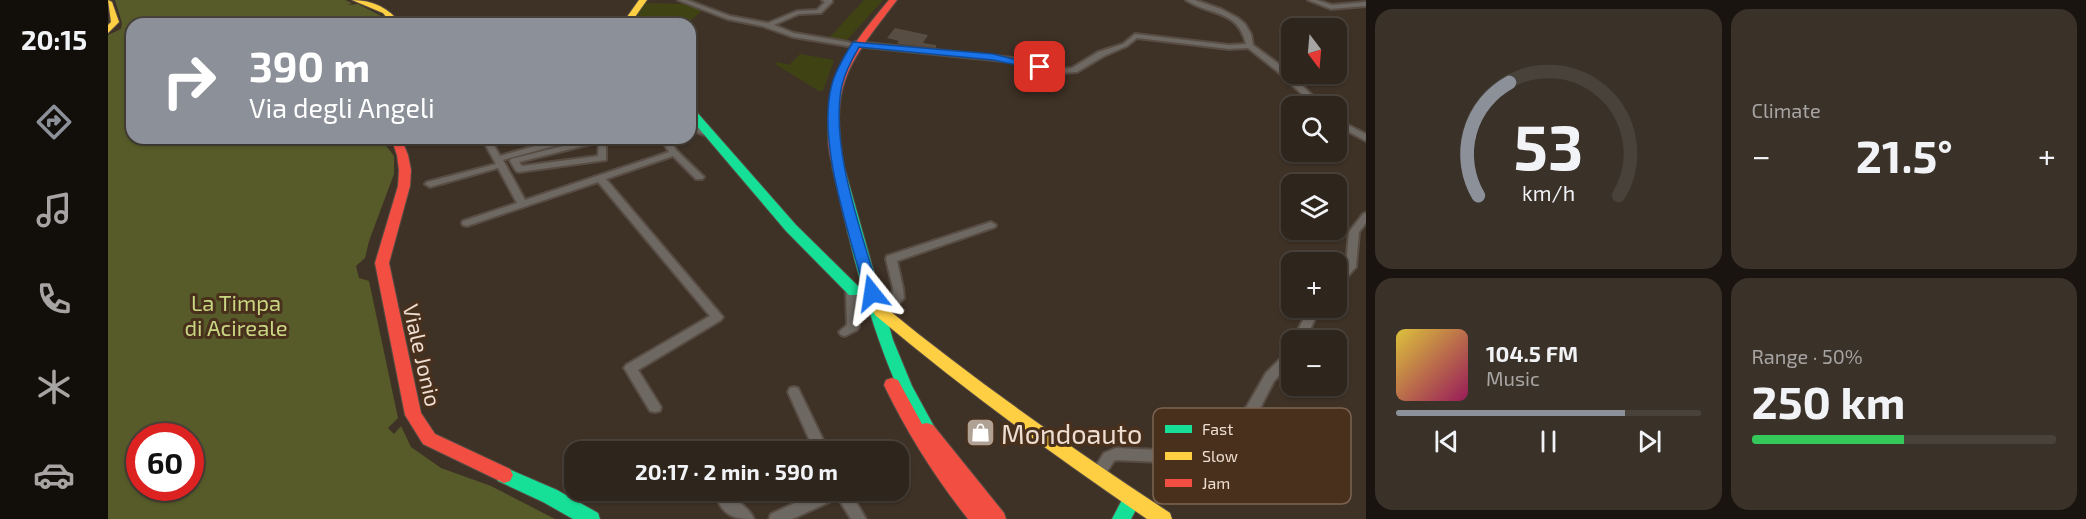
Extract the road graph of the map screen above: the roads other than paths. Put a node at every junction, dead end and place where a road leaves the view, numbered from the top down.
1 (356, 0) edge
2 (643, 0) edge
3 (681, 0) edge
4 (825, 0) edge
5 (830, 0) edge
6 (886, 0) edge
7 (892, 0) edge
8 (1188, 0) edge
9 (1311, 0) edge
10 (108, 2) edge
11 (1366, 4) edge
12 (392, 18) edge
13 (630, 18) edge
14 (768, 26) junction
15 (108, 30) edge
16 (852, 44) junction
17 (1250, 46) junction
18 (1308, 96) edge
19 (696, 124) edge
20 (1347, 127) edge
21 (1366, 138) edge
22 (399, 144) edge
23 (489, 144) edge
24 (552, 144) edge
25 (581, 144) edge
26 (602, 144) edge
27 (668, 144) edge
28 (674, 153) junction
29 (499, 162) junction
30 (699, 177) dead end
31 (600, 178) junction
32 (430, 184) dead end
33 (524, 204) junction
34 (1366, 216) edge
35 (467, 223) dead end
36 (991, 225) dead end
37 (1347, 271) edge
38 (852, 290) joint
39 (881, 313) joint
40 (845, 332) dead end
41 (1281, 366) edge
42 (794, 392) dead end
43 (655, 407) dead end
44 (1253, 408) edge
45 (817, 441) edge
46 (1153, 456) edge
47 (1097, 475) junction
48 (1132, 500) junction
49 (725, 501) dead end
50 (816, 501) edge
51 (847, 501) edge
52 (591, 519) edge
53 (747, 519) edge
54 (776, 519) edge
55 (859, 519) edge
56 (982, 519) edge
57 (996, 519) edge
58 (1121, 519) edge
59 (1163, 519) edge

1 - 12 main road
2 - 13 main road
3 - 14 street
4 - 5 street
5 - 14 street
6 - 16 main road
7 - 16 main road
8 - 17 street
9 - 11 street
10 - 15 main road
14 - 16 street
16 - 17 street
16 - 56 main road
16 - 57 main road
17 - 18 street
19 - 38 main road
20 - 21 street
22 - 52 main road, Viale Jonio
23 - 29 street
24 - 29 street
25 - 26 street
27 - 28 street
28 - 30 street
28 - 31 street
29 - 32 street
29 - 33 street
31 - 33 street
31 - 43 street
33 - 35 street
34 - 37 street
36 - 39 street
38 - 40 street
39 - 47 main road
41 - 44 street
42 - 45 street
46 - 47 street
47 - 48 main road
48 - 58 main road
48 - 59 main road
49 - 53 street
50 - 54 street
51 - 55 street

